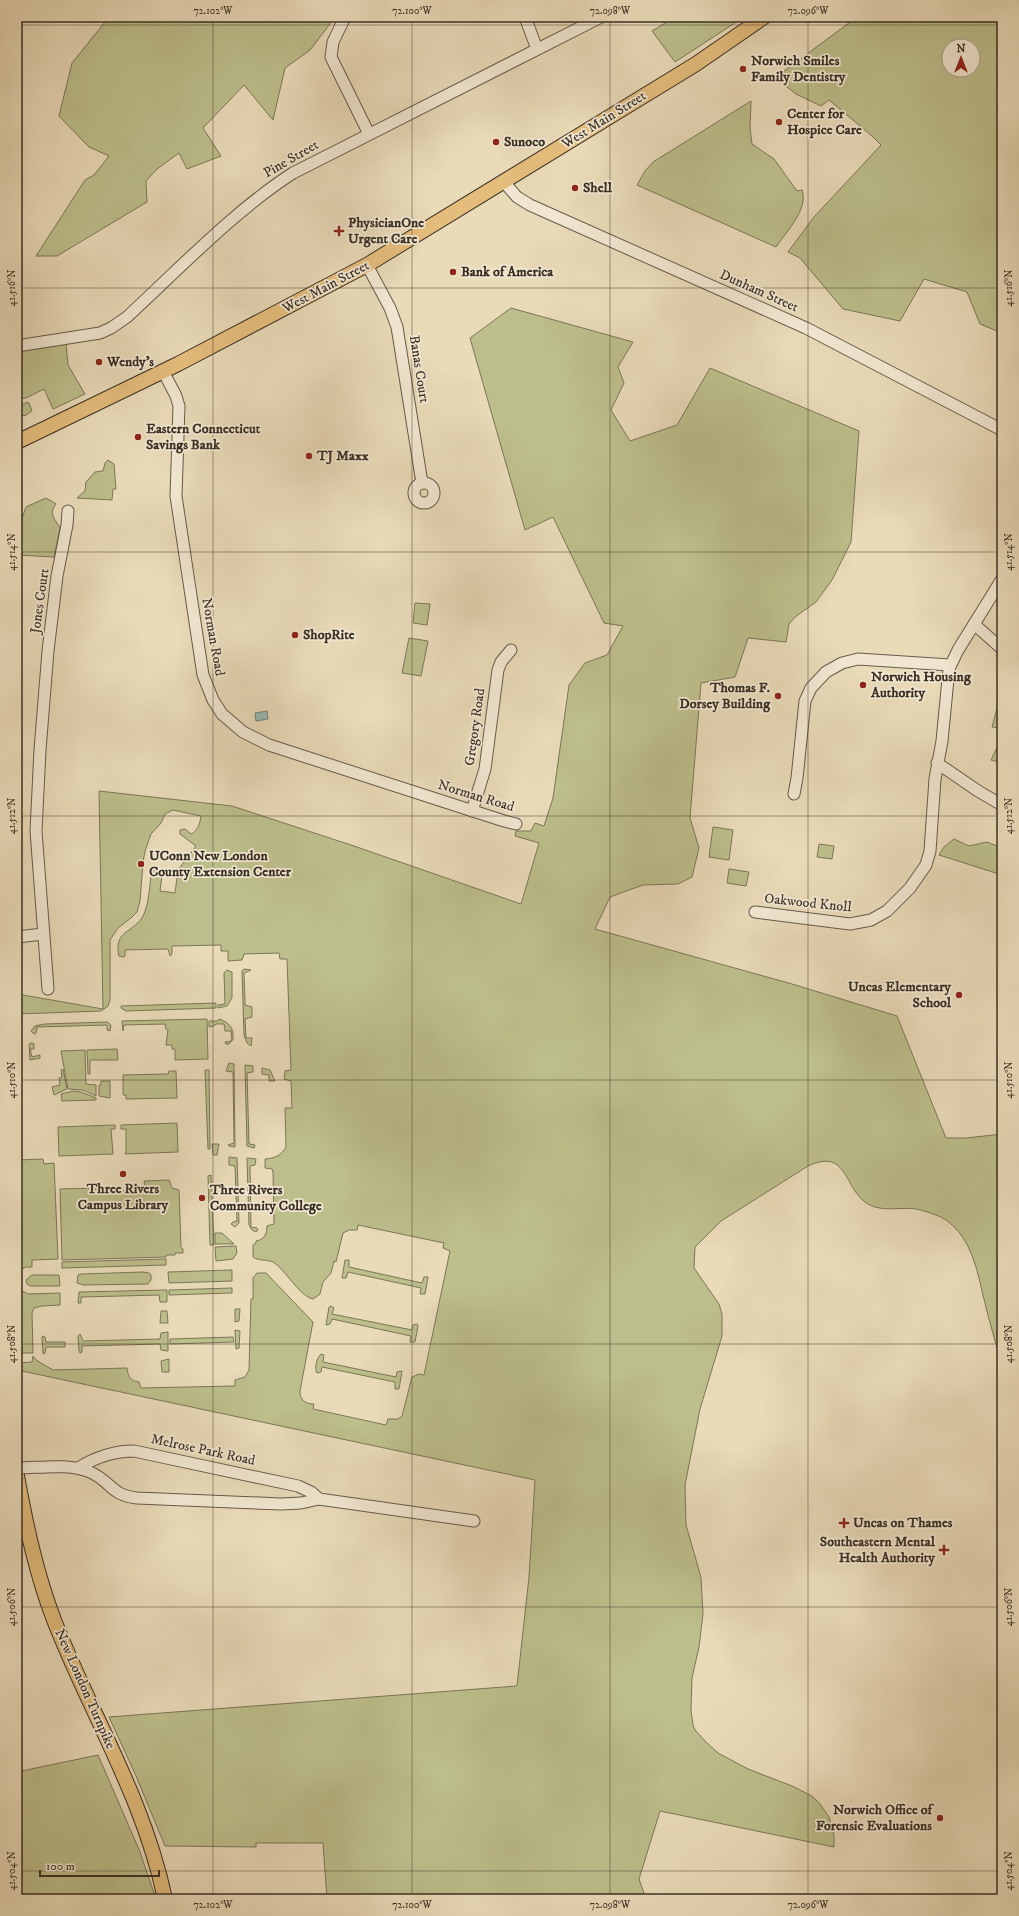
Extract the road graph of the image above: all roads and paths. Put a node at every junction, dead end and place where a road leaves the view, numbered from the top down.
1 (345, 17) edge
2 (525, 17) edge
3 (601, 17) edge
4 (764, 17) edge
5 (537, 49) junction
6 (369, 134) junction
7 (504, 182) junction
8 (367, 265) junction
9 (17, 346) edge
10 (163, 371) junction
11 (1002, 430) edge
12 (17, 442) edge
13 (422, 483) dead end
14 (68, 511) dead end
15 (1002, 579) edge
16 (974, 624) junction
17 (1002, 649) edge
18 (511, 650) dead end
19 (950, 665) junction
20 (937, 763) junction
21 (794, 794) dead end
22 (1002, 805) edge
23 (472, 811) junction
24 (516, 824) dead end
25 (755, 912) dead end
26 (43, 934) junction
27 (17, 937) edge
28 (48, 989) dead end
29 (17, 1468) edge
30 (78, 1468) junction
31 (17, 1476) edge
32 (320, 1499) junction
33 (474, 1521) dead end
34 (165, 1899) edge

1 - 6 street
2 - 5 street
3 - 5 street, Pine Street
4 - 7 main road, West Main Street
5 - 6 street, Pine Street
6 - 9 street, Pine Street
7 - 8 main road, West Main Street
7 - 11 street, Dunham Street
8 - 10 main road, West Main Street
8 - 13 street, Banas Court
10 - 12 main road, West Main Street
10 - 23 street, Norman Road
14 - 26 street, Jones Court
15 - 16 street
16 - 17 street
16 - 19 street
18 - 23 street, Gregory Road
19 - 20 street
19 - 21 street
20 - 22 street
20 - 25 street, Oakwood Knoll
23 - 24 street, Norman Road
26 - 27 street
26 - 28 street, Jones Court
29 - 30 street, Melrose Park Road
30 - 32 street, Melrose Park Road
30 - 32 street, Melrose Park Road
31 - 34 main road, New London Turnpike
32 - 33 street, Melrose Park Road

